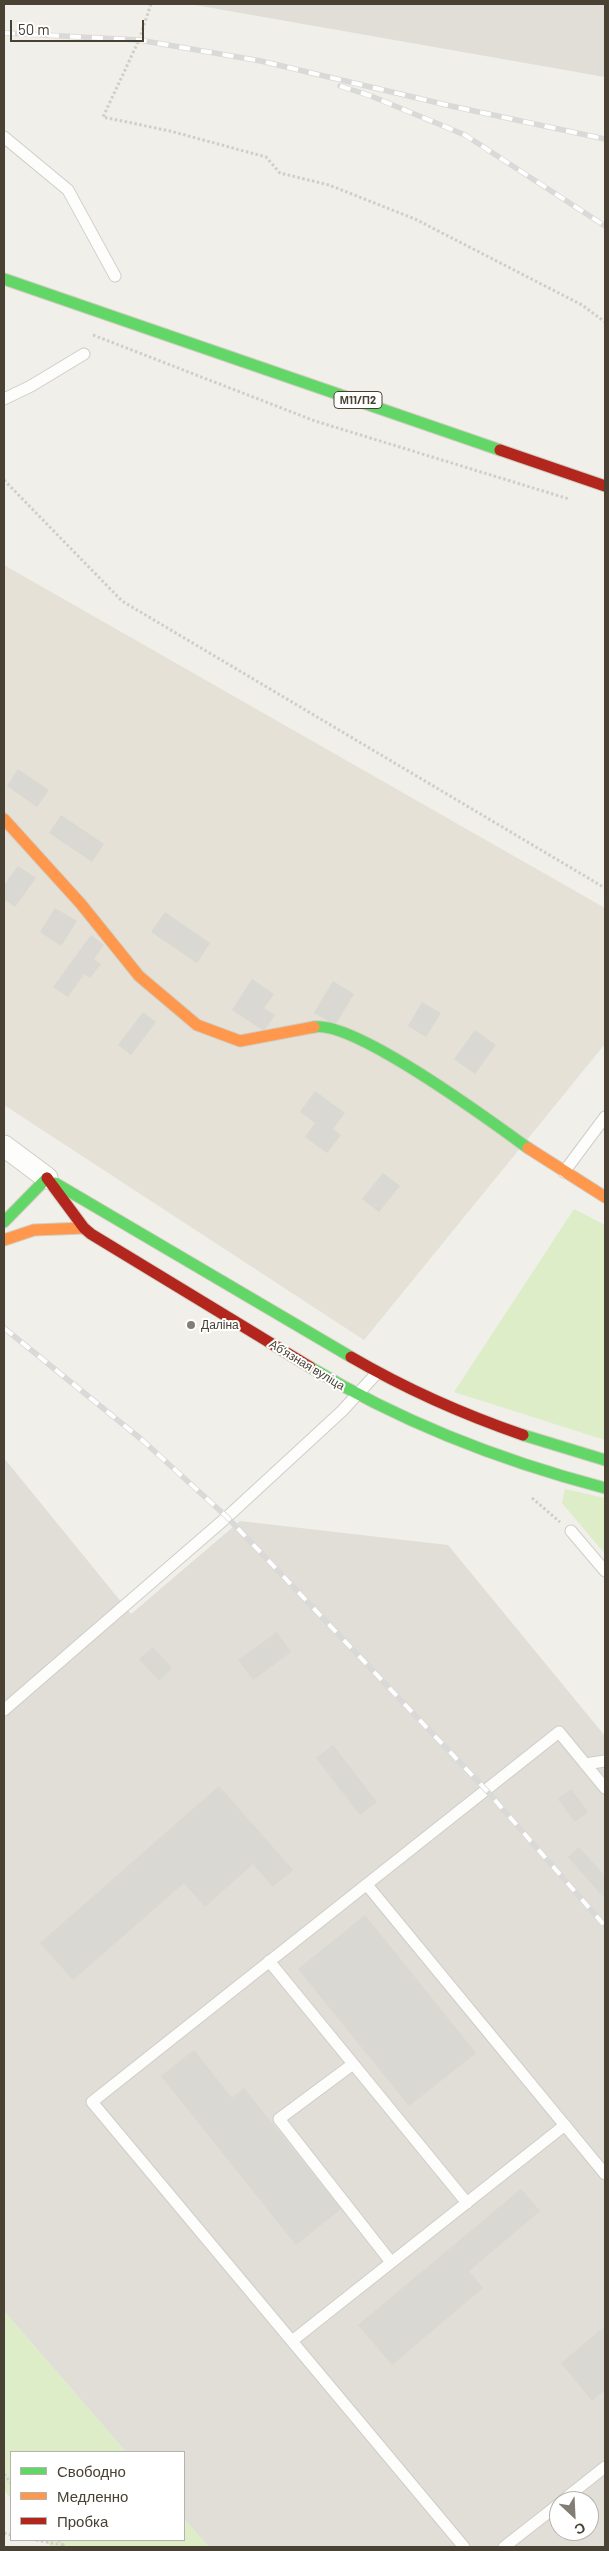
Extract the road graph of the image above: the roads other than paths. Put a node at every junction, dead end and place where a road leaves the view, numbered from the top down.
1 (4, 137) edge
2 (4, 272) edge
3 (115, 276) dead end
4 (4, 279) edge
5 (111, 315) junction
6 (84, 354) dead end
7 (4, 399) edge
8 (605, 486) edge
9 (4, 820) edge
10 (605, 1117) edge
11 (4, 1146) edge
12 (563, 1173) junction
13 (47, 1178) junction
14 (605, 1197) edge
15 (4, 1222) edge
16 (84, 1228) junction
17 (4, 1240) edge
18 (377, 1373) junction
19 (358, 1396) junction
20 (605, 1460) edge
21 (605, 1488) edge
22 (571, 1531) road end
23 (605, 1571) edge
24 (4, 1710) edge
25 (605, 1761) edge
26 (586, 1764) junction
27 (605, 1788) edge
28 (367, 1884) junction
29 (269, 1962) junction
30 (354, 2064) junction
31 (565, 2125) junction
32 (605, 2174) edge
33 (466, 2202) junction
34 (391, 2262) junction
35 (292, 2341) junction
36 (605, 2466) edge
37 (574, 2491) edge
38 (549, 2512) edge
39 (464, 2547) edge
40 (504, 2547) edge

1 - 3 lane
2 - 5 main road, М11/П2
4 - 5 main road, М11/П2
5 - 8 main road, М11/П2
6 - 7 lane
9 - 12 main road
10 - 12 lane
11 - 13 street, Абʼязная вуліца
12 - 14 main road
13 - 15 main road
13 - 16 main road, Абʼязная вуліца
13 - 18 main road, Абʼязная вуліца
16 - 17 main road
16 - 19 main road, Абʼязная вуліца
18 - 19 lane
18 - 20 main road, Абʼязная вуліца
19 - 21 main road, Абʼязная вуліца
19 - 24 lane
22 - 23 lane
25 - 26 lane
26 - 27 lane
26 - 28 lane
28 - 29 lane
28 - 31 lane
29 - 30 lane
29 - 35 lane
30 - 33 lane
30 - 34 lane
31 - 32 lane
31 - 33 lane
33 - 34 lane
34 - 35 lane
35 - 39 lane
36 - 37 lane
38 - 40 lane

